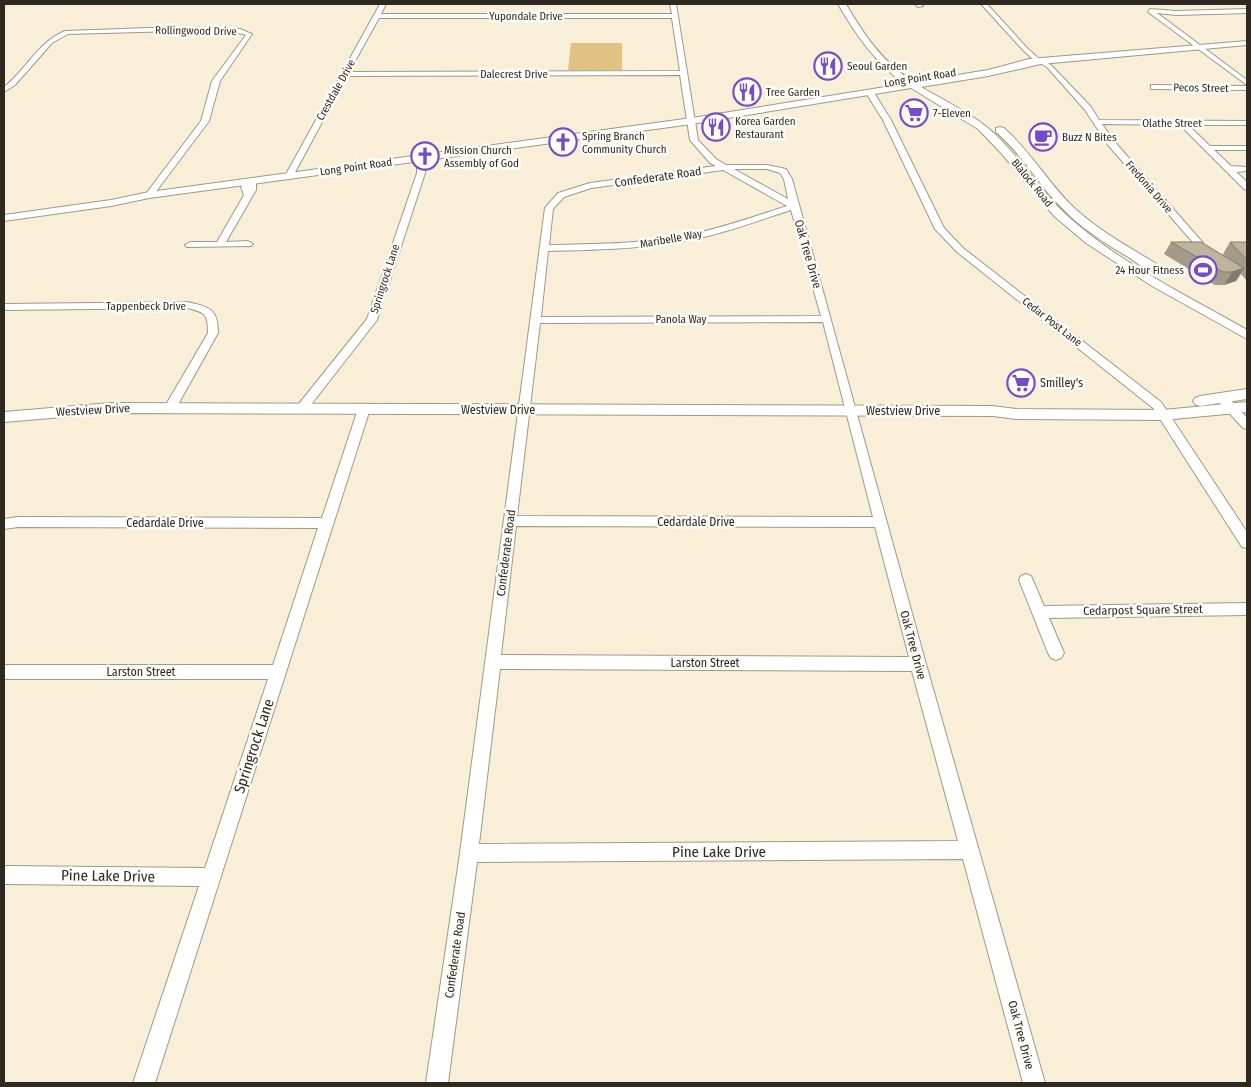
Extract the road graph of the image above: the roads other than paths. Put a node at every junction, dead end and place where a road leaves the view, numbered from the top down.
1 (383, 4) edge
2 (673, 4) edge
3 (842, 4) edge
4 (984, 4) edge
5 (1142, 8) dead end
6 (1150, 11) junction
7 (1247, 11) edge
8 (377, 16) junction
9 (675, 16) junction
10 (852, 20) junction
11 (865, 20) dead end
12 (1247, 43) edge
13 (866, 44) junction
14 (880, 44) dead end
15 (1198, 47) junction
16 (889, 54) dead end
17 (1041, 61) junction
18 (344, 74) junction
19 (684, 74) junction
20 (916, 82) junction
21 (1247, 83) edge
22 (1154, 87) dead end
23 (1247, 88) edge
24 (4, 90) edge
25 (870, 93) junction
26 (800, 103) junction
27 (692, 121) junction
28 (1097, 122) junction
29 (1182, 123) junction
30 (1247, 123) edge
31 (986, 125) junction
32 (1208, 148) junction
33 (1247, 148) edge
34 (420, 158) junction
35 (727, 167) junction
36 (1229, 169) junction
37 (1247, 169) edge
38 (1022, 172) junction
39 (1039, 172) junction
40 (289, 176) junction
41 (248, 182) junction
42 (1247, 187) edge
43 (149, 195) junction
44 (794, 206) junction
45 (4, 212) edge
46 (4, 218) edge
47 (1107, 239) junction
48 (1093, 243) junction
49 (220, 244) junction
50 (248, 244) dead end
51 (190, 245) dead end
52 (1200, 245) edge
53 (544, 248) junction
54 (1192, 291) junction
55 (1176, 294) junction
56 (4, 307) edge
57 (827, 319) junction
58 (535, 320) junction
59 (1247, 322) edge
60 (1247, 335) edge
61 (1247, 394) edge
62 (1222, 398) junction
63 (170, 408) junction
64 (302, 408) junction
65 (364, 408) junction
66 (1240, 408) edge
67 (523, 410) junction
68 (1160, 410) junction
69 (852, 411) junction
70 (4, 417) edge
71 (1247, 424) edge
72 (510, 521) junction
73 (881, 522) junction
74 (327, 523) junction
75 (4, 524) edge
76 (1247, 543) edge
77 (1026, 580) dead end
78 (1247, 609) edge
79 (1039, 612) junction
80 (1056, 653) dead end
81 (493, 662) junction
82 (918, 664) junction
83 (4, 672) edge
84 (278, 672) junction
85 (970, 850) junction
86 (469, 854) junction
87 (4, 875) edge
88 (212, 878) junction
89 (144, 1083) edge
90 (437, 1083) edge
91 (1034, 1083) edge

1 - 8 street, Crestdale Drive
2 - 9 street, Oak Tree Drive
3 - 10 main road, Blalock Road
4 - 17 street, Fredonia Drive
5 - 6 street
6 - 7 street
6 - 15 street
8 - 9 street, Yupondale Drive
8 - 18 street, Crestdale Drive
9 - 19 street, Oak Tree Drive
10 - 11 main road
10 - 13 main road, Blalock Road
12 - 15 main road, Long Point Road
13 - 14 main road
13 - 20 main road, Blalock Road
15 - 17 main road, Long Point Road
15 - 21 street
16 - 20 main road, Blalock Road
17 - 20 main road, Long Point Road
17 - 28 street, Fredonia Drive
18 - 19 street, Dalecrest Drive
18 - 40 street, Crestdale Drive
19 - 27 street, Oak Tree Drive
20 - 25 main road, Long Point Road
20 - 26 main road, Long Point Road
20 - 31 main road, Blalock Road
22 - 23 street, Pecos Street
24 - 43 street, Rollingwood Drive
25 - 26 main road, Long Point Road
25 - 68 street, Cedar Post Lane
26 - 27 main road, Long Point Road
27 - 34 main road, Long Point Road
27 - 35 street, Oak Tree Drive
28 - 29 street, Olathe Street
28 - 52 street, Fredonia Drive
29 - 30 street, Olathe Street
29 - 32 street
31 - 38 main road, Blalock Road
31 - 39 main road, Blalock Road
32 - 33 street
32 - 36 street
34 - 40 main road, Long Point Road
34 - 64 street, Springrock Lane
35 - 44 street, Oak Tree Drive
35 - 44 street, Oak Tree Drive
35 - 53 street, Confederate Road
36 - 37 street
36 - 42 street
38 - 39 main road
38 - 48 main road, Blalock Road
39 - 47 main road, Blalock Road
40 - 41 main road, Long Point Road
41 - 43 main road, Long Point Road
41 - 49 street
43 - 45 main road, Long Point Road
43 - 46 main road, Long Point Road
44 - 53 street, Maribelle Way
44 - 57 street, Oak Tree Drive
47 - 48 main road
47 - 54 main road, Blalock Road
48 - 55 main road, Blalock Road
49 - 50 street
49 - 51 street
53 - 58 street, Confederate Road
54 - 55 main road
54 - 59 main road, Blalock Road
55 - 60 main road, Blalock Road
56 - 63 street, Tappenbeck Drive
57 - 58 street, Panola Way
57 - 69 street, Oak Tree Drive
58 - 67 street, Confederate Road
61 - 62 main road, Westview Drive
62 - 66 street
62 - 68 main road, Westview Drive
63 - 64 main road, Westview Drive
63 - 70 main road, Westview Drive
64 - 65 main road, Westview Drive
65 - 67 main road, Westview Drive
65 - 74 street, Springrock Lane
66 - 68 main road, Westview Drive
66 - 71 street
67 - 69 main road, Westview Drive
67 - 72 street, Confederate Road
68 - 69 main road, Westview Drive
68 - 76 street, Cedar Post Lane
69 - 73 street, Oak Tree Drive
72 - 73 street, Cedardale Drive
72 - 81 street, Confederate Road
73 - 82 street, Oak Tree Drive
74 - 75 street, Cedardale Drive
74 - 84 street, Springrock Lane
77 - 79 street
78 - 79 street, Cedarpost Square Street
79 - 80 street
81 - 82 street, Larston Street
81 - 86 street, Confederate Road
82 - 85 street, Oak Tree Drive
83 - 84 street, Larston Street
84 - 88 street, Springrock Lane
85 - 86 street, Pine Lake Drive
85 - 91 street, Oak Tree Drive
86 - 90 street, Confederate Road
87 - 88 street, Pine Lake Drive
88 - 89 street, Springrock Lane

